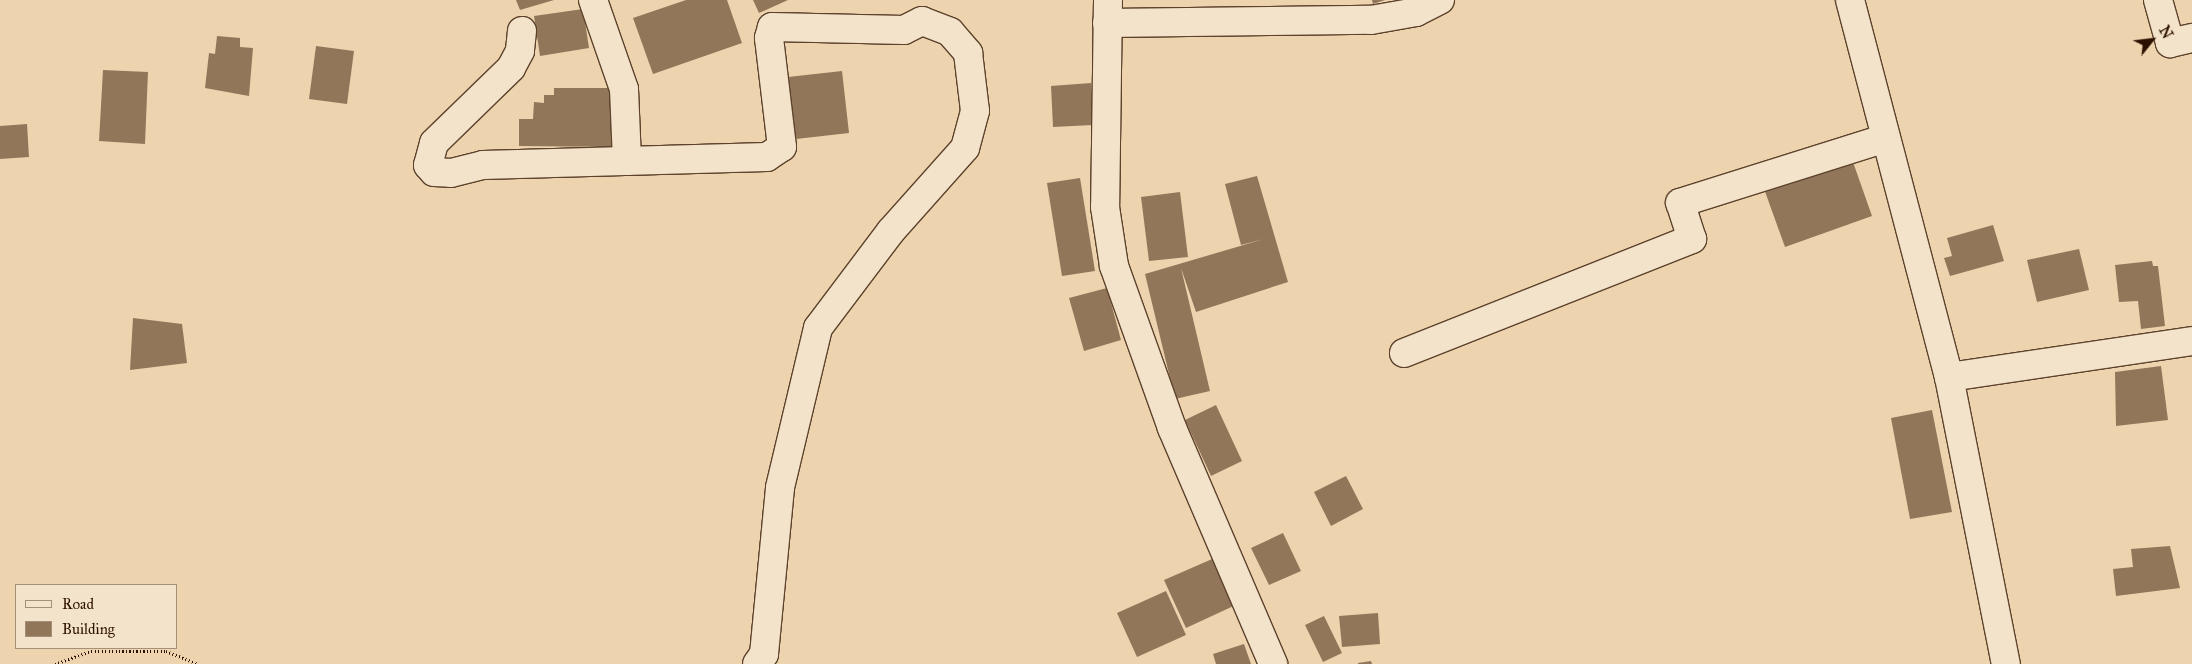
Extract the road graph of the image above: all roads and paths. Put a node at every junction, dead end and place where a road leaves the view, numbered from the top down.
1 (593, 0) edge
2 (1440, 0) edge
3 (1850, 0) edge
4 (2158, 0) edge
5 (918, 11) edge
6 (1108, 12) edge
7 (522, 31) dead end
8 (2192, 38) edge
9 (1883, 139) junction
10 (627, 161) junction
11 (2192, 341) edge
12 (1404, 353) dead end
13 (1948, 377) junction
14 (56, 664) edge
15 (198, 664) edge
16 (757, 664) edge
17 (1273, 664) edge
18 (2006, 664) edge

1 - 10 street
2 - 6 street
3 - 9 street
4 - 8 street
5 - 10 street
5 - 16 street
6 - 17 street
7 - 10 street
9 - 12 street
9 - 13 street
11 - 13 street
13 - 18 street
14 - 15 path

